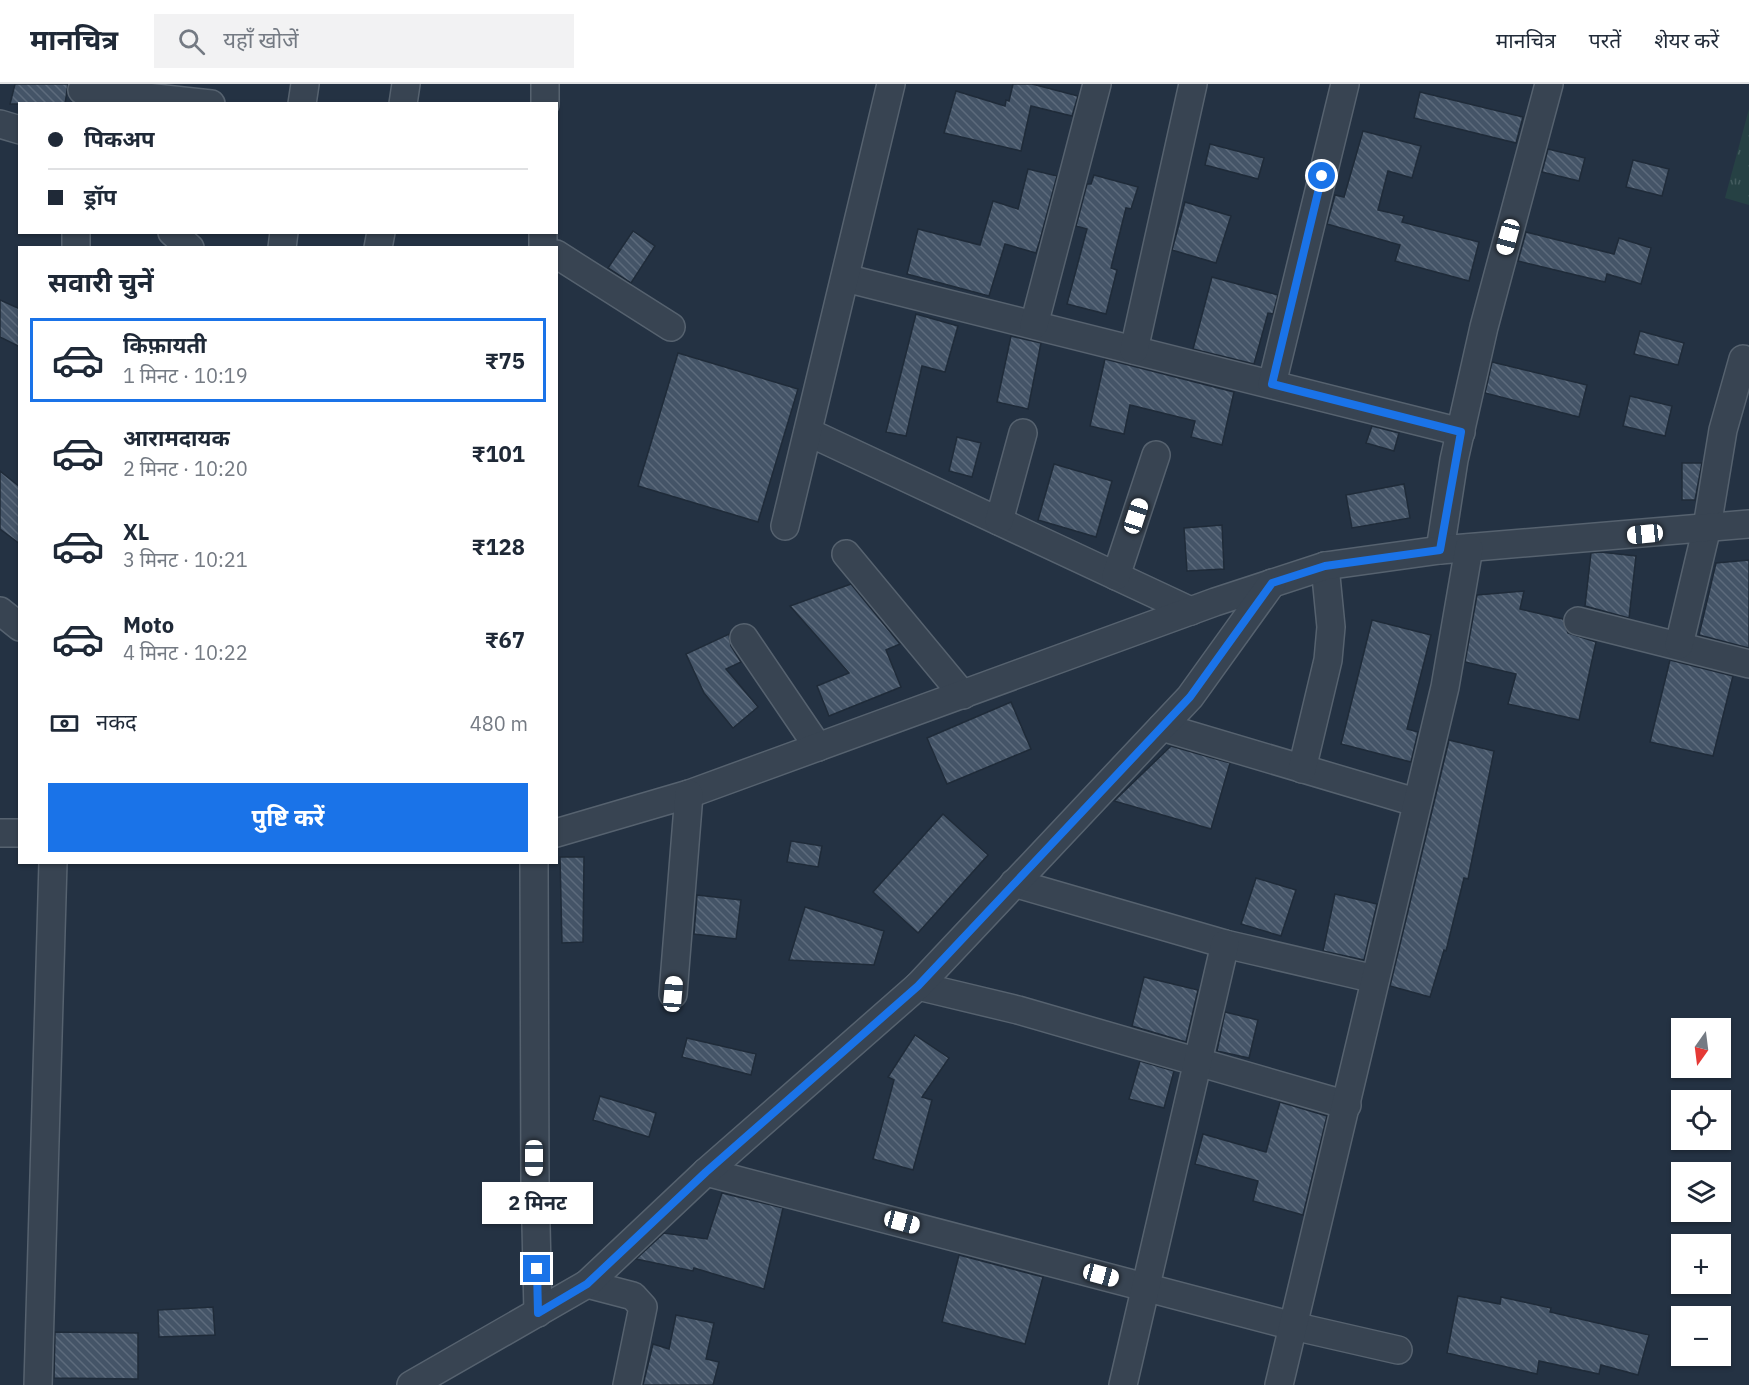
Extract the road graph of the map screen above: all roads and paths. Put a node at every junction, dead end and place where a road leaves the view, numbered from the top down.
1 (305, 84) edge
2 (406, 84) edge
3 (545, 84) edge
4 (891, 84) edge
5 (1096, 84) edge
6 (1193, 84) edge
7 (1345, 84) edge
8 (1549, 84) edge
9 (82, 93) edge
10 (202, 96) edge
11 (302, 102) edge
12 (403, 102) edge
13 (545, 102) edge
14 (0, 124) edge
15 (18, 129) edge
16 (174, 234) edge
17 (188, 246) edge
18 (558, 253) edge
19 (845, 278) junction
20 (1034, 325) junction
21 (671, 327) dead end
22 (1134, 350) junction
23 (1743, 359) dead end
24 (1272, 384) junction
25 (808, 432) junction
26 (1461, 432) junction
27 (1023, 433) dead end
28 (1156, 455) dead end
29 (999, 520) junction
30 (1749, 524) edge
31 (785, 526) dead end
32 (1707, 528) junction
33 (1469, 548) junction
34 (1440, 550) junction
35 (846, 554) dead end
36 (1325, 566) junction
37 (1116, 576) junction
38 (1272, 583) junction
39 (0, 611) edge
40 (1191, 611) junction
41 (1578, 621) dead end
42 (18, 625) edge
43 (744, 638) dead end
44 (1679, 645) junction
45 (1749, 664) edge
46 (963, 695) junction
47 (1162, 727) junction
48 (818, 747) junction
49 (1302, 769) junction
50 (689, 794) junction
51 (1415, 802) junction
52 (18, 832) edge
53 (558, 832) edge
54 (0, 833) edge
55 (53, 864) edge
56 (534, 864) edge
57 (1014, 883) junction
58 (1225, 944) junction
59 (1375, 979) junction
60 (918, 986) junction
61 (673, 994) dead end
62 (1200, 1061) junction
63 (1347, 1105) junction
64 (706, 1172) junction
65 (587, 1284) junction
66 (1145, 1287) junction
67 (538, 1313) junction
68 (1293, 1326) junction
69 (1398, 1350) dead end
70 (38, 1385) edge
71 (411, 1385) edge
72 (627, 1385) edge
73 (1123, 1385) edge
74 (1279, 1385) edge

1 - 11 street
2 - 12 street
3 - 13 street
4 - 19 street
5 - 20 street
6 - 22 street
7 - 24 street
8 - 26 street
9 - 10 street
14 - 15 street
16 - 17 street
18 - 21 street
19 - 20 street
19 - 25 street
20 - 22 street
22 - 24 street
23 - 32 street
24 - 26 street
25 - 29 street
25 - 31 street
26 - 34 street
27 - 29 street
28 - 37 street
29 - 37 street
30 - 32 street
32 - 33 street
32 - 44 street
33 - 34 street
33 - 51 street
34 - 36 street
35 - 46 street
36 - 38 street
36 - 49 street
37 - 40 street
38 - 40 street
38 - 47 street
39 - 42 street
40 - 46 street
41 - 44 street
43 - 48 street
44 - 45 street
46 - 48 street
47 - 49 street
47 - 57 street
48 - 50 street
49 - 51 street
50 - 53 street
50 - 61 street
51 - 59 street
52 - 54 street
55 - 70 street
56 - 67 street
57 - 58 street
57 - 60 street
58 - 59 street
58 - 62 street
59 - 63 street
60 - 62 street
60 - 64 street
62 - 63 street
62 - 66 street
63 - 68 street
64 - 65 street
64 - 66 street
65 - 67 street
65 - 72 street
66 - 68 street
66 - 73 street
67 - 71 street
68 - 69 street
68 - 74 street

